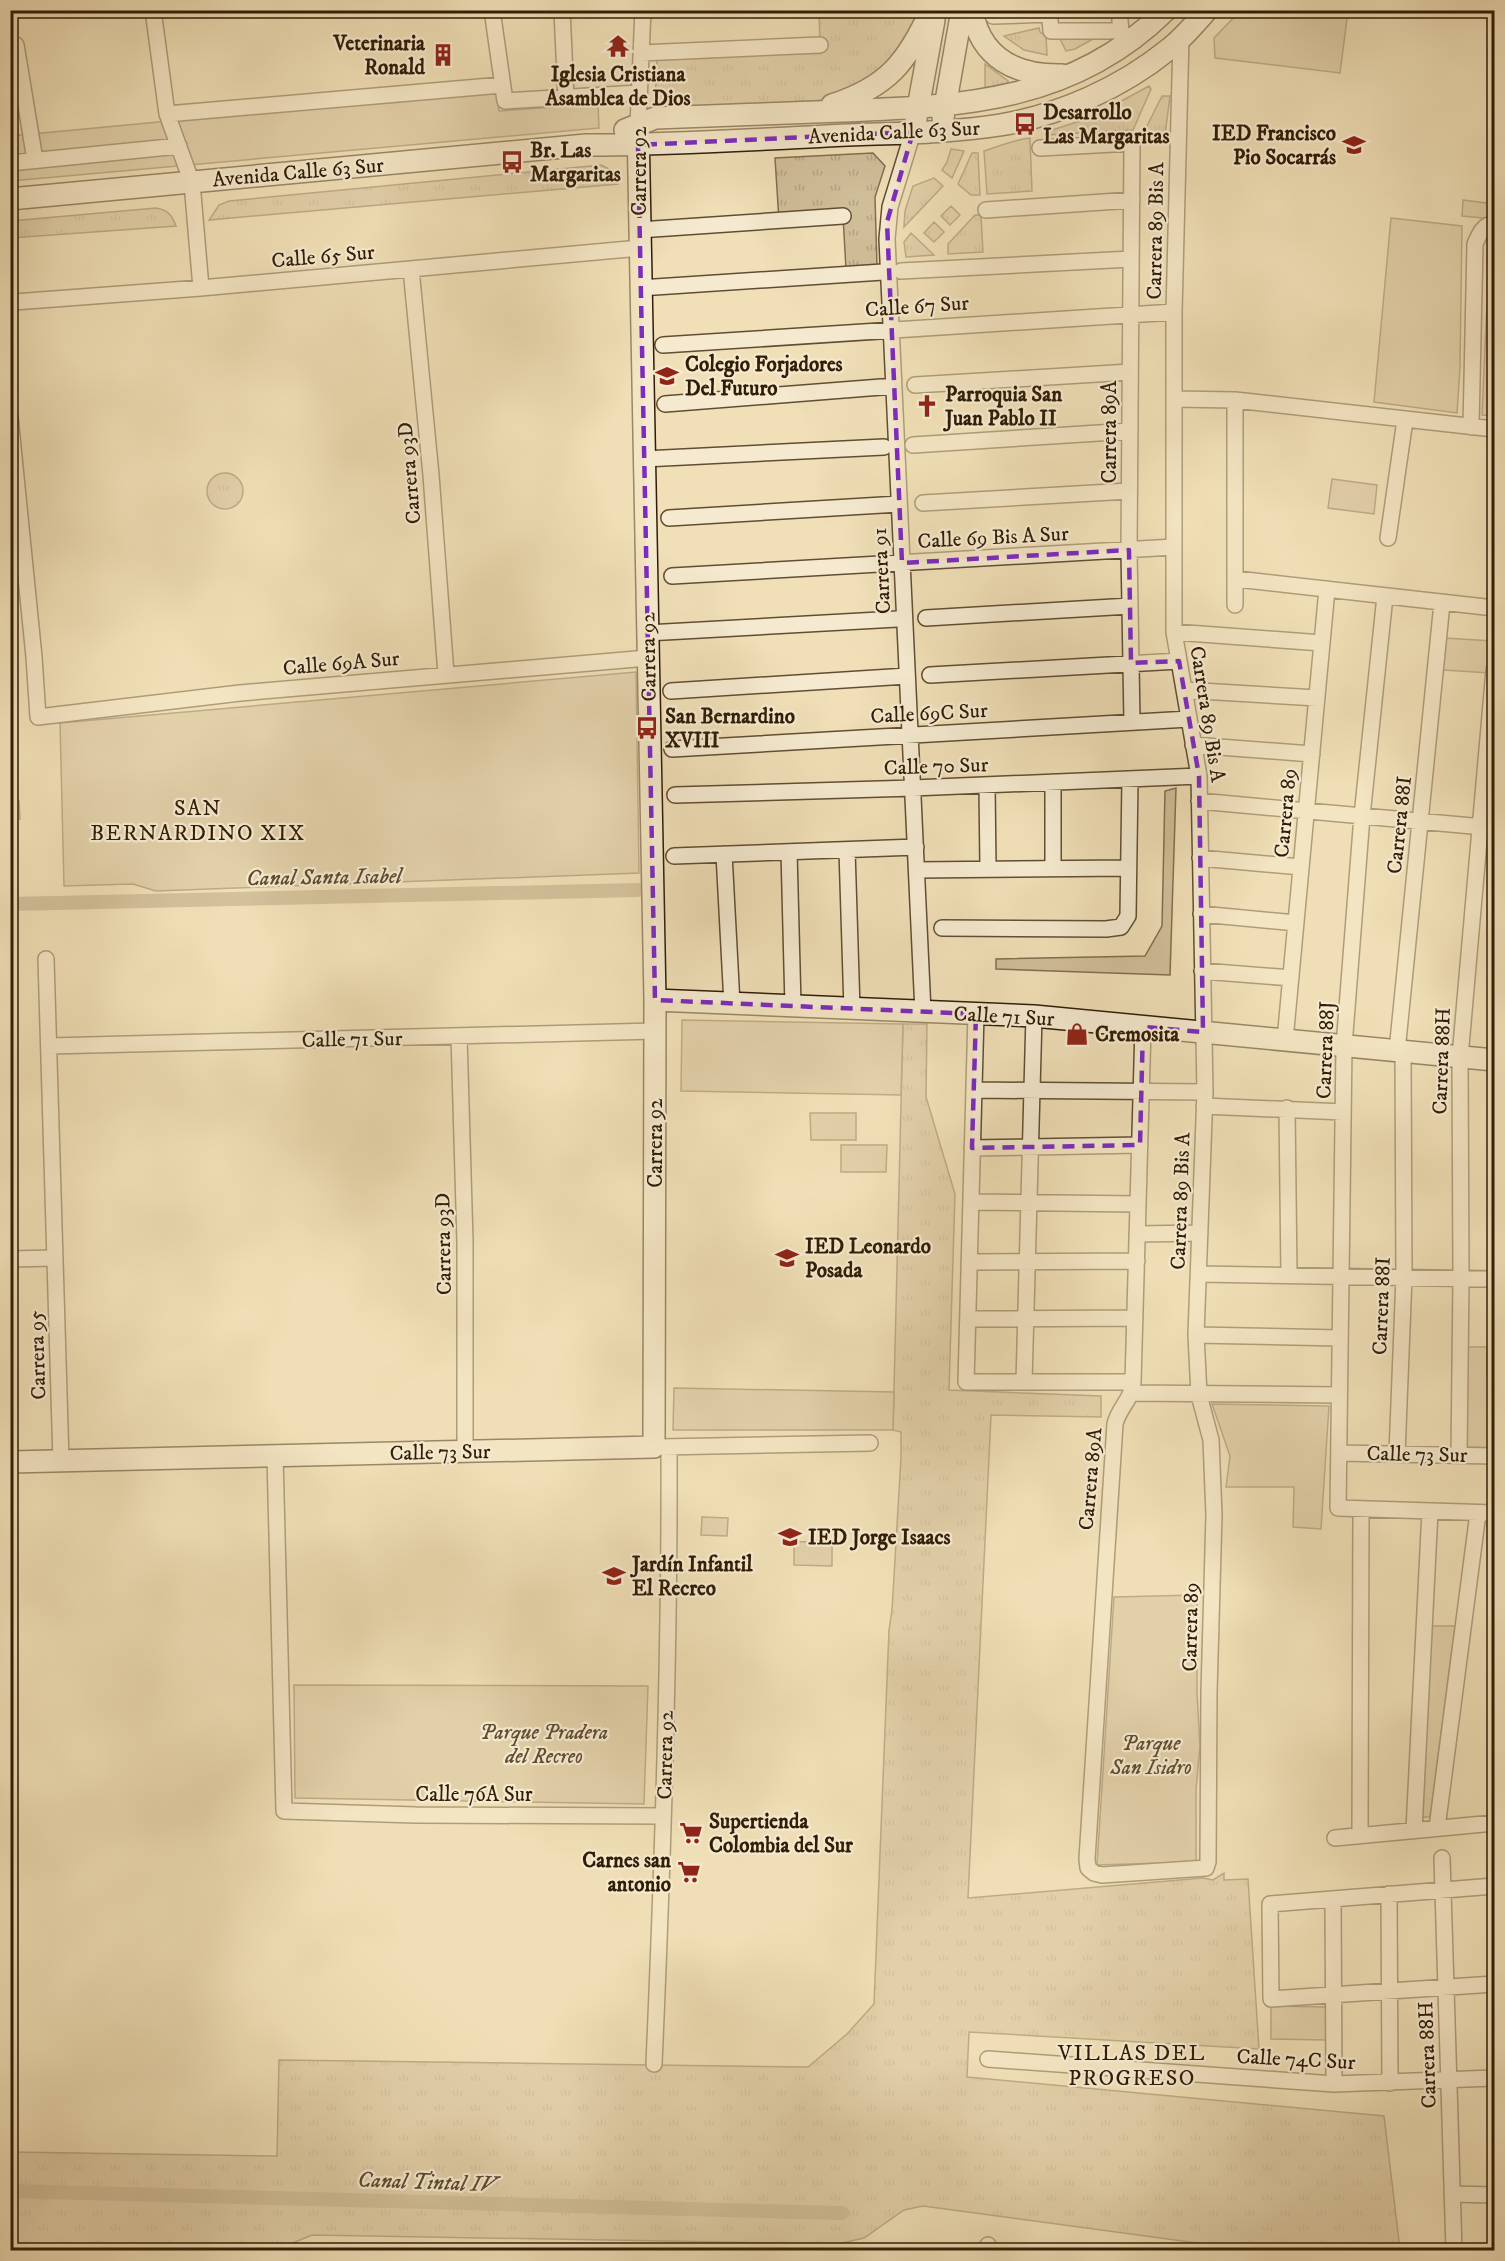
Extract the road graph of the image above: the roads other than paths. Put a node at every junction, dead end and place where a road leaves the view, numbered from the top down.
1 (153, 10) edge
2 (492, 10) edge
3 (562, 10) edge
4 (643, 10) edge
5 (931, 10) edge
6 (936, 10) edge
7 (962, 10) edge
8 (1119, 10) edge
9 (1166, 10) edge
10 (1207, 10) edge
11 (986, 12) edge
12 (1050, 12) edge
13 (1126, 36) junction
14 (1181, 38) junction
15 (16, 45) dead end
16 (820, 45) dead end
17 (641, 53) junction
18 (1074, 73) junction
19 (502, 85) junction
20 (639, 93) junction
21 (566, 98) junction
22 (945, 105) junction
23 (918, 108) junction
24 (808, 112) junction
25 (167, 114) junction
26 (941, 130) junction
27 (913, 132) junction
28 (638, 135) junction
29 (179, 146) junction
30 (1040, 148) dead end
31 (35, 160) junction
32 (10, 162) edge
33 (192, 183) junction
34 (10, 199) edge
35 (1132, 200) junction
36 (986, 210) dead end
37 (843, 216) dead end
38 (1494, 224) edge
39 (639, 239) junction
40 (1131, 259) junction
41 (411, 269) junction
42 (901, 271) dead end
43 (884, 272) dead end
44 (201, 288) junction
45 (640, 288) junction
46 (10, 304) edge
47 (1174, 312) junction
48 (1131, 314) junction
49 (891, 329) junction
50 (663, 345) dead end
51 (1130, 372) junction
52 (915, 385) dead end
53 (894, 386) junction
54 (1174, 399) junction
55 (1235, 400) junction
56 (665, 404) dead end
57 (10, 417) edge
58 (1405, 420) junction
59 (1471, 426) junction
60 (1494, 429) edge
61 (1130, 431) junction
62 (913, 445) dead end
63 (884, 447) dead end
64 (644, 459) junction
65 (1129, 491) junction
66 (923, 503) dead end
67 (899, 504) junction
68 (15, 511) edge
69 (669, 518) dead end
70 (1388, 538) dead end
71 (1174, 547) junction
72 (1129, 550) junction
73 (902, 563) junction
74 (672, 576) dead end
75 (1237, 579) junction
76 (1327, 589) junction
77 (1385, 596) junction
78 (1442, 603) junction
79 (1236, 605) dead end
80 (1130, 606) junction
81 (1494, 608) edge
82 (926, 618) dead end
83 (897, 619) dead end
84 (1174, 632) junction
85 (647, 633) junction
86 (1322, 643) junction
87 (648, 658) junction
88 (1179, 661) junction
89 (1131, 663) junction
90 (1494, 670) edge
91 (446, 674) junction
92 (930, 675) dead end
93 (908, 676) junction
94 (1184, 690) junction
95 (671, 691) dead end
96 (1317, 698) junction
97 (1189, 719) junction
98 (1132, 722) junction
99 (910, 735) junction
100 (1193, 745) junction
101 (672, 749) dead end
102 (1312, 754) junction
103 (1199, 776) junction
104 (1130, 779) junction
105 (1053, 782) junction
106 (987, 785) junction
107 (913, 788) junction
108 (675, 795) dead end
109 (1199, 801) junction
110 (1306, 811) junction
111 (1362, 816) junction
112 (1420, 821) junction
113 (1487, 827) edge
114 (916, 847) junction
115 (847, 850) junction
116 (789, 852) junction
117 (724, 854) junction
118 (674, 856) dead end
119 (1200, 858) junction
120 (1301, 867) junction
121 (1053, 868) junction
122 (1128, 868) junction
123 (988, 869) junction
124 (917, 870) junction
125 (1201, 914) junction
126 (1296, 923) junction
127 (942, 928) dead end
128 (46, 959) dead end
129 (1202, 971) junction
130 (1291, 978) junction
131 (655, 1000) junction
132 (732, 1004) junction
133 (793, 1006) junction
134 (852, 1009) junction
135 (923, 1012) junction
136 (976, 1014) junction
137 (1034, 1016) junction
138 (1143, 1027) junction
139 (655, 1031) junction
140 (1203, 1032) junction
141 (459, 1036) junction
142 (1285, 1040) junction
143 (49, 1046) junction
144 (1344, 1046) junction
145 (1400, 1051) junction
146 (1460, 1057) junction
147 (1494, 1060) edge
148 (974, 1090) junction
149 (1032, 1090) junction
150 (1141, 1091) junction
151 (1204, 1099) junction
152 (1287, 1108) junction
153 (1343, 1112) junction
154 (1140, 1145) junction
155 (1031, 1147) junction
156 (972, 1148) junction
157 (971, 1202) junction
158 (1029, 1203) junction
159 (1138, 1204) junction
160 (1200, 1233) junction
161 (1137, 1234) junction
162 (56, 1258) junction
163 (10, 1259) edge
164 (1137, 1261) junction
165 (969, 1262) junction
166 (1028, 1262) junction
167 (1199, 1274) junction
168 (1289, 1275) junction
169 (1341, 1276) junction
170 (1404, 1277) junction
171 (1461, 1278) junction
172 (1494, 1279) edge
173 (1026, 1318) junction
174 (1135, 1318) junction
175 (968, 1319) junction
176 (1196, 1335) junction
177 (1340, 1338) junction
178 (1024, 1382) junction
179 (1133, 1388) junction
180 (1199, 1395) junction
181 (1339, 1395) junction
182 (870, 1443) dead end
183 (662, 1447) junction
184 (465, 1452) junction
185 (1339, 1453) junction
186 (1397, 1454) junction
187 (1459, 1455) junction
188 (275, 1456) junction
189 (1494, 1456) edge
190 (61, 1461) junction
191 (10, 1462) edge
192 (1361, 1509) junction
193 (1430, 1511) junction
194 (1478, 1513) junction
195 (1494, 1513) edge
196 (663, 1816) junction
197 (1494, 1822) edge
198 (1437, 1828) junction
199 (1414, 1830) junction
200 (1360, 1835) junction
201 (1335, 1838) dead end
202 (1442, 1858) dead end
203 (1208, 1862) joint
204 (1494, 1886) edge
205 (1443, 1890) junction
206 (1389, 1894) junction
207 (1333, 1899) junction
208 (1494, 1984) edge
209 (1446, 1987) junction
210 (1389, 1991) junction
211 (1333, 1995) junction
212 (988, 2059) dead end
213 (654, 2064) dead end
214 (1494, 2078) edge
215 (1449, 2080) junction
216 (1390, 2083) junction
217 (1334, 2084) junction
218 (1452, 2194) junction
219 (1494, 2195) edge
220 (1454, 2250) edge

1 - 25 street
2 - 19 street
3 - 21 street
4 - 17 street, Carrera 92
5 - 24 street
6 - 23 street
7 - 22 street
8 - 13 street
9 - 13 street, Avenida Calle 63 Sur
10 - 14 street, Avenida Calle 63 Sur
11 - 12 street
11 - 18 street
12 - 13 street
13 - 18 street, Avenida Calle 63 Sur
14 - 26 street, Avenida Calle 63 Sur
14 - 47 street, Carrera 89 Bis A
15 - 31 street
16 - 17 street
17 - 20 street, Carrera 92
18 - 22 street, Avenida Calle 63 Sur
19 - 21 street
19 - 25 street
20 - 21 street
20 - 28 street, Carrera 92
22 - 23 street, Avenida Calle 63 Sur
22 - 26 street
23 - 24 street, Avenida Calle 63 Sur
23 - 27 street
24 - 28 street, Avenida Calle 63 Sur
25 - 29 street
26 - 27 street, Avenida Calle 63 Sur
27 - 28 street, Avenida Calle 63 Sur
27 - 49 street, Carrera 91
28 - 33 street, Avenida Calle 63 Sur
28 - 39 street, Carrera 92
29 - 31 street
29 - 33 street
30 - 35 street, Carrera 89A
31 - 32 street
33 - 34 street, Avenida Calle 63 Sur
33 - 44 street
35 - 36 street
35 - 40 street, Carrera 89A
37 - 39 street, Calle 65 Sur
38 - 59 street
39 - 41 street, Calle 65 Sur
39 - 45 street, Carrera 92
40 - 42 street
40 - 48 street, Carrera 89A
41 - 44 street, Calle 65 Sur
41 - 91 street, Carrera 93D
43 - 45 street
44 - 46 street, Calle 65 Sur
45 - 64 street, Carrera 92
47 - 48 street, Calle 67 Sur
47 - 54 street, Carrera 89 Bis A
48 - 49 street, Calle 67 Sur
48 - 51 street, Carrera 89A
49 - 50 street, Calle 67 Sur
49 - 53 street, Carrera 91
51 - 52 street
51 - 61 street, Carrera 89A
53 - 56 street
53 - 67 street, Carrera 91
54 - 55 street
54 - 71 street, Carrera 89 Bis A
55 - 58 street
55 - 75 street
57 - 68 street
58 - 59 street
58 - 70 street
59 - 60 street
61 - 62 street
61 - 65 street, Carrera 89A
63 - 64 street
64 - 85 street, Carrera 92
65 - 66 street
65 - 72 street, Carrera 89A
67 - 69 street
67 - 73 street, Carrera 91
68 - 91 street, Calle 69A Sur
71 - 72 street, Calle 69 Bis A Sur
71 - 84 street, Carrera 89 Bis A
72 - 73 street, Calle 69 Bis A Sur
72 - 80 street, Carrera 89A
73 - 74 street, Calle 69 Bis A Sur
73 - 93 street, Carrera 91
75 - 76 street
75 - 79 street
76 - 77 street
76 - 86 street, Carrera 89
77 - 78 street
77 - 111 street, Carrera 88J
78 - 81 street
78 - 112 street, Carrera 88I
80 - 82 street
80 - 89 street, Carrera 89A
83 - 85 street
84 - 86 street
84 - 88 street, Carrera 89 Bis A
85 - 87 street, Carrera 92
86 - 96 street, Carrera 89
87 - 91 street, Calle 69A Sur
87 - 131 street, Carrera 92
88 - 89 street
88 - 94 street, Carrera 89 Bis A
89 - 92 street
89 - 98 street, Carrera 89A
90 - 113 street, Carrera 88H
93 - 95 street
93 - 99 street, Carrera 91
94 - 96 street
94 - 97 street, Carrera 89 Bis A
96 - 102 street, Carrera 89
97 - 98 street, Calle 69C Sur
97 - 100 street, Carrera 89 Bis A
98 - 99 street, Calle 69C Sur
99 - 101 street, Calle 69C Sur
99 - 107 street, Carrera 91
100 - 102 street
100 - 103 street, Carrera 89 Bis A
102 - 110 street, Carrera 89
103 - 104 street, Calle 70 Sur
103 - 109 street, Carrera 89 Bis A
104 - 105 street, Calle 70 Sur
104 - 122 street
105 - 106 street, Calle 70 Sur
105 - 121 street
106 - 107 street, Calle 70 Sur
106 - 123 street
107 - 108 street, Calle 70 Sur
107 - 114 street, Carrera 91
109 - 110 street
109 - 119 street, Carrera 89 Bis A
110 - 111 street
110 - 120 street, Carrera 89
111 - 112 street
111 - 144 street, Carrera 88J
112 - 113 street
112 - 145 street, Carrera 88I
113 - 146 street, Carrera 88H
114 - 115 street
114 - 124 street, Carrera 91
115 - 116 street
115 - 134 street
116 - 117 street
116 - 133 street
117 - 118 street
117 - 132 street
119 - 120 street
119 - 125 street, Carrera 89 Bis A
120 - 126 street, Carrera 89
121 - 122 street
121 - 123 street
122 - 127 street
123 - 124 street
124 - 135 street, Carrera 91
125 - 126 street
125 - 129 street, Carrera 89 Bis A
126 - 130 street, Carrera 89
128 - 143 street, Carrera 95
129 - 130 street
129 - 140 street, Carrera 89 Bis A
130 - 142 street, Carrera 89
131 - 132 street, Calle 71 Sur
131 - 139 street, Carrera 92
132 - 133 street, Calle 71 Sur
133 - 134 street, Calle 71 Sur
134 - 135 street, Calle 71 Sur
135 - 136 street, Calle 71 Sur
136 - 137 street, Calle 71 Sur
136 - 148 street
137 - 138 street, Calle 71 Sur
137 - 149 street
138 - 140 street, Calle 71 Sur
138 - 150 street
139 - 141 street, Calle 71 Sur
139 - 183 street, Carrera 92
140 - 142 street, Calle 71 Sur
140 - 151 street, Carrera 89 Bis A
141 - 143 street, Calle 71 Sur
141 - 184 street, Carrera 93D
142 - 144 street, Calle 71 Sur
143 - 162 street, Carrera 95
144 - 145 street, Calle 71 Sur
144 - 153 street, Carrera 88J
145 - 146 street, Calle 71 Sur
145 - 170 street, Carrera 88I
146 - 147 street, Calle 71 Sur
146 - 171 street, Carrera 88H
148 - 149 street
148 - 156 street
149 - 150 street
149 - 155 street
150 - 151 street
150 - 154 street
151 - 152 street
151 - 160 street, Carrera 89 Bis A
152 - 153 street
152 - 168 street
153 - 169 street, Carrera 88J
154 - 155 street
154 - 159 street
155 - 156 street
155 - 158 street
156 - 157 street
157 - 158 street
157 - 165 street
158 - 159 street
158 - 166 street
159 - 161 street
160 - 161 street
160 - 167 street, Carrera 89 Bis A
161 - 164 street
162 - 163 street
162 - 190 street, Carrera 95
164 - 166 street
164 - 174 street
165 - 166 street
165 - 175 street
166 - 173 street
167 - 168 street
167 - 176 street, Carrera 89 Bis A
168 - 169 street
169 - 170 street
169 - 177 street, Carrera 88J
170 - 171 street
170 - 186 street, Carrera 88I
171 - 172 street
171 - 187 street, Carrera 88H
173 - 174 street
173 - 175 street
173 - 178 street
174 - 179 street
175 - 178 street
176 - 177 street
176 - 180 street, Carrera 89 Bis A
177 - 181 street, Carrera 88J
178 - 179 street
179 - 180 street
179 - 203 street, Carrera 89A
180 - 181 street
180 - 203 street, Carrera 89
181 - 185 street, Carrera 88J
182 - 183 street, Calle 73 Sur
183 - 184 street, Calle 73 Sur
183 - 196 street, Carrera 92
184 - 188 street, Calle 73 Sur
185 - 186 street, Calle 73 Sur
185 - 192 street, Carrera 88J
186 - 187 street, Calle 73 Sur
187 - 189 street, Calle 73 Sur
188 - 190 street, Calle 73 Sur
188 - 196 street, Calle 76A Sur
190 - 191 street, Calle 73 Sur
192 - 193 street
192 - 200 street
193 - 194 street
193 - 199 street
194 - 195 street
194 - 198 street
196 - 213 street, Carrera 92
197 - 198 street
198 - 199 street
199 - 200 street
200 - 201 street
202 - 205 street, Carrera 88H
204 - 205 street
205 - 206 street
205 - 209 street, Carrera 88H
206 - 207 street
206 - 210 street
207 - 211 street
207 - 211 street
208 - 209 street
209 - 210 street
209 - 215 street, Carrera 88H
210 - 211 street
210 - 216 street
211 - 217 street
212 - 217 street, Calle 74C Sur
214 - 215 street, Calle 74C Sur
215 - 216 street, Calle 74C Sur
215 - 218 street, Carrera 88H
216 - 217 street, Calle 74C Sur
218 - 219 street
218 - 220 street, Carrera 88H

